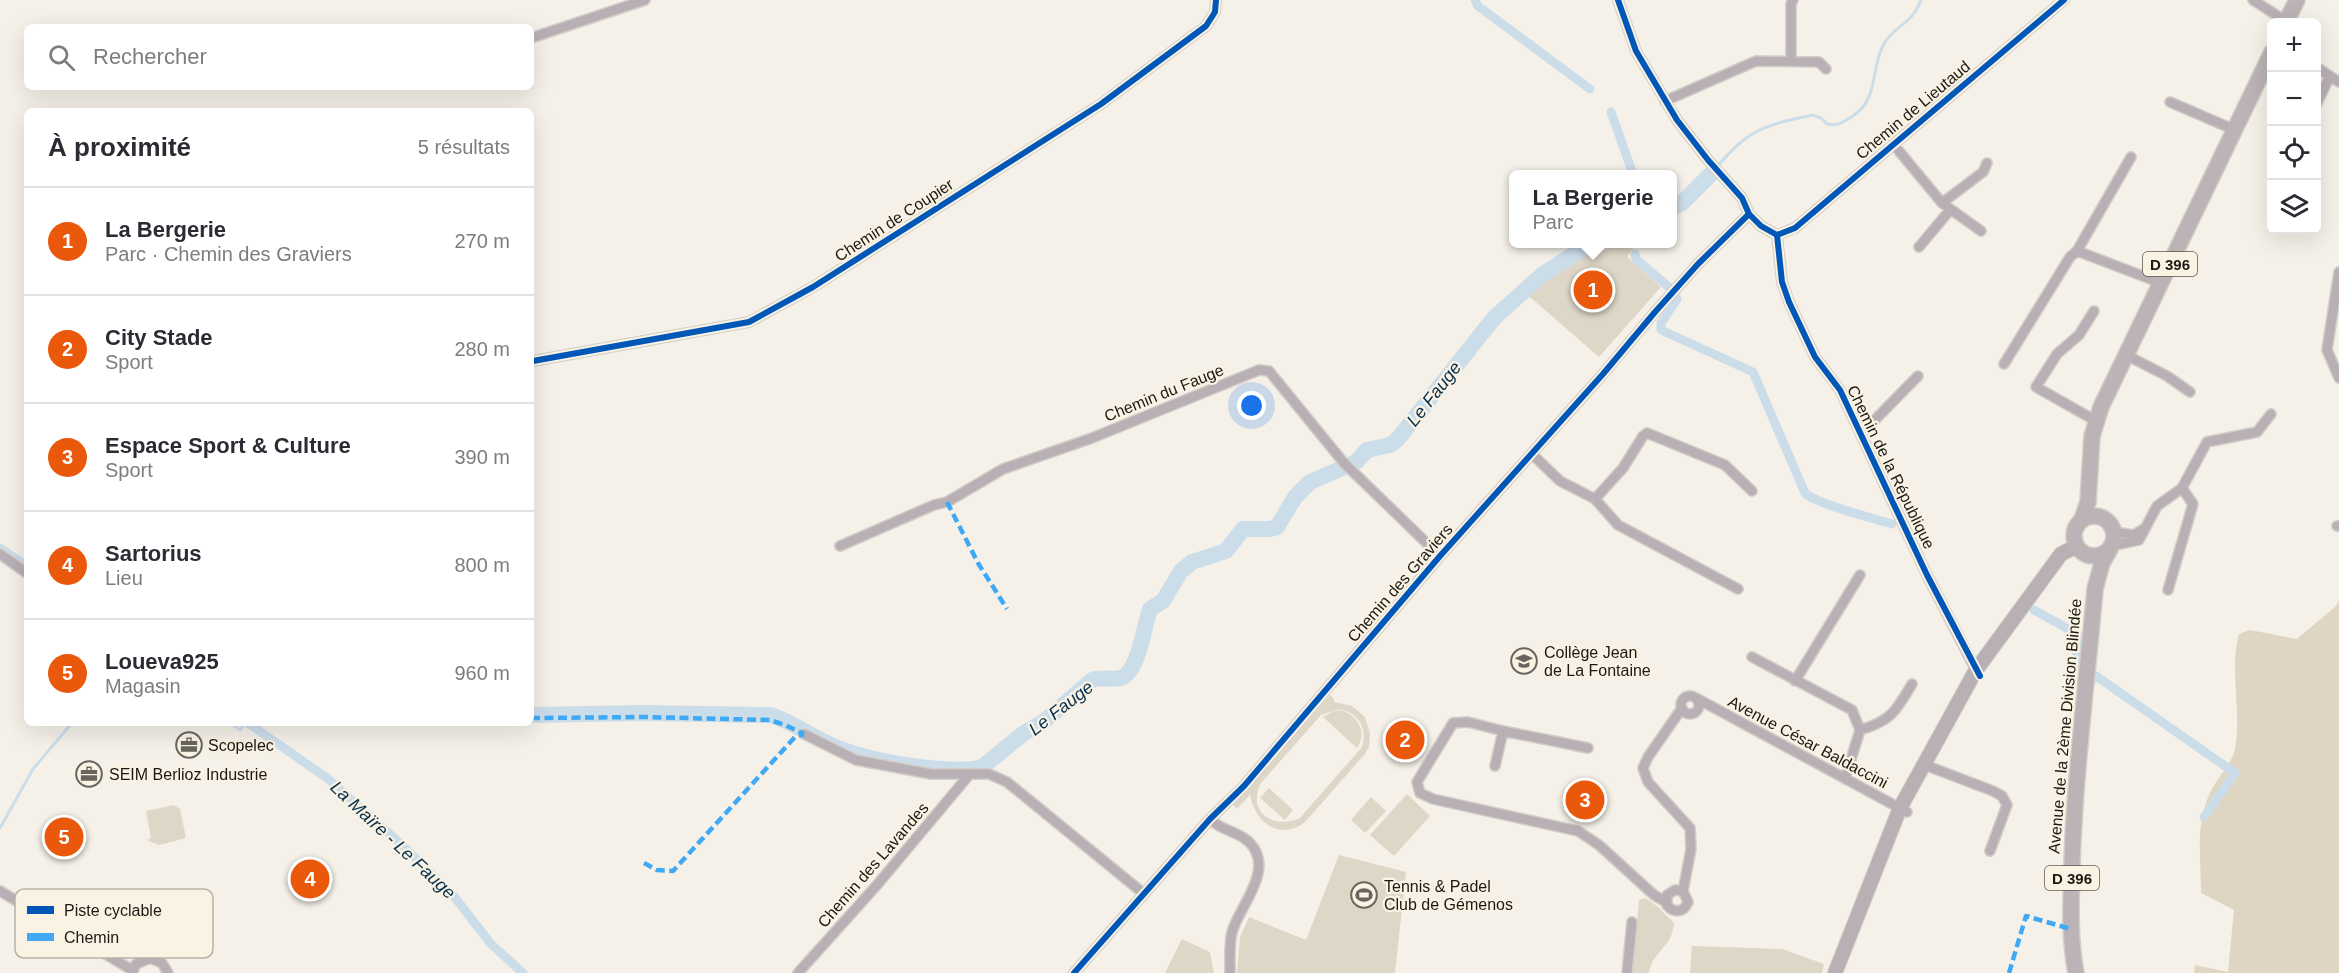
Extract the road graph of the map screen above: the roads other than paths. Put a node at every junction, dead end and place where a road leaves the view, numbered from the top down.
1 (645, 0) edge
2 (1216, 0) edge
3 (1618, 0) edge
4 (1793, 0) edge
5 (2064, 0) edge
6 (2253, 0) edge
7 (2297, 0) edge
8 (2280, 18) edge
9 (2288, 18) edge
10 (534, 37) edge
11 (1791, 61) junction
12 (2267, 61) edge
13 (1826, 69) dead end
14 (2321, 70) edge
15 (2335, 79) edge
16 (2321, 98) edge
17 (1665, 101) junction
18 (2170, 102) dead end
19 (2235, 130) junction
20 (1894, 145) junction
21 (2131, 157) dead end
22 (1987, 163) dead end
23 (1942, 203) junction
24 (1950, 210) junction
25 (1749, 213) junction
26 (1981, 231) dead end
27 (1777, 235) junction
28 (1919, 248) dead end
29 (2077, 250) junction
30 (2339, 272) edge
31 (2161, 283) junction
32 (2094, 311) dead end
33 (2126, 355) junction
34 (534, 361) edge
35 (2004, 364) dead end
36 (1918, 376) dead end
37 (2339, 378) edge
38 (2190, 392) dead end
39 (2271, 414) dead end
40 (2096, 421) junction
41 (1861, 434) junction
42 (1532, 454) junction
43 (2091, 482) junction
44 (2182, 488) junction
45 (1752, 491) dead end
46 (1595, 499) junction
47 (2103, 518) junction
48 (2082, 519) junction
49 (2145, 528) junction
50 (2112, 542) junction
51 (840, 546) dead end
52 (2081, 550) junction
53 (0, 554) edge
54 (1440, 556) junction
55 (24, 571) edge
56 (1860, 575) dead end
57 (1738, 589) dead end
58 (2095, 589) junction
59 (2168, 590) dead end
60 (1752, 657) dead end
61 (1978, 673) junction
62 (1795, 681) junction
63 (1912, 684) dead end
64 (1860, 730) junction
65 (1503, 731) junction
66 (804, 734) dead end
67 (1588, 748) dead end
68 (1495, 766) dead end
69 (1930, 767) junction
70 (969, 775) junction
71 (1845, 779) junction
72 (1903, 810) junction
73 (1210, 819) junction
74 (1990, 851) dead end
75 (0, 891) edge
76 (1683, 891) junction
77 (1143, 893) junction
78 (15, 900) edge
79 (1666, 902) junction
80 (1632, 922) dead end
81 (111, 958) edge
82 (132, 971) edge
83 (168, 973) edge
84 (798, 973) edge
85 (1074, 973) edge
86 (1230, 973) edge
87 (1627, 973) edge
88 (1835, 973) edge
89 (2076, 973) edge

1 - 10 street
2 - 34 street, Chemin de Coupier
3 - 17 street
4 - 11 street
5 - 20 street, Chemin de Lieutaud
6 - 8 street
7 - 9 main road
11 - 13 street
11 - 17 street
12 - 19 main road, D 396
14 - 15 street
15 - 16 street
17 - 25 street
18 - 19 street
19 - 31 main road, D 396
20 - 23 street
20 - 27 street, Chemin de Lieutaud
21 - 29 street
22 - 23 street
23 - 24 street
24 - 26 street
24 - 28 street
25 - 27 street
25 - 42 street, Chemin des Graviers
27 - 41 street, Chemin de la République
29 - 31 street
29 - 35 street
30 - 37 street
31 - 33 main road, D 396
32 - 40 street
33 - 38 street
33 - 40 main road, D 396
36 - 41 street
39 - 44 street
40 - 43 main road, D 396
41 - 61 street, Chemin de la République
42 - 46 street
42 - 54 street, Chemin des Graviers
43 - 47 main road, D 396
43 - 48 main road, D 396
44 - 49 street
44 - 59 street
45 - 46 street
46 - 57 street
47 - 48 main road
47 - 50 main road
48 - 52 main road
49 - 50 street
49 - 50 street
50 - 52 main road
50 - 58 main road, D 396
51 - 54 street, Chemin du Fauge
52 - 58 main road, D 396
52 - 61 main road
53 - 55 street
54 - 73 street, Chemin des Graviers
56 - 62 street
58 - 89 main road, Avenue de la 2ème Division Blindée / D 396
60 - 62 street
61 - 69 main road
61 - 72 main road
62 - 64 street
63 - 64 street
64 - 71 street
65 - 67 street
65 - 68 street
65 - 79 street
66 - 70 street
69 - 72 main road
69 - 74 street
70 - 77 street
70 - 84 street, Chemin des Lavandes
71 - 72 street, Avenue César Baldaccini
71 - 76 street, Avenue César Baldaccini
72 - 88 main road
73 - 77 street, Chemin des Graviers
73 - 86 street
75 - 78 street
76 - 79 street
76 - 79 street
77 - 85 street, Chemin des Graviers
80 - 87 street
81 - 82 street
82 - 83 street

